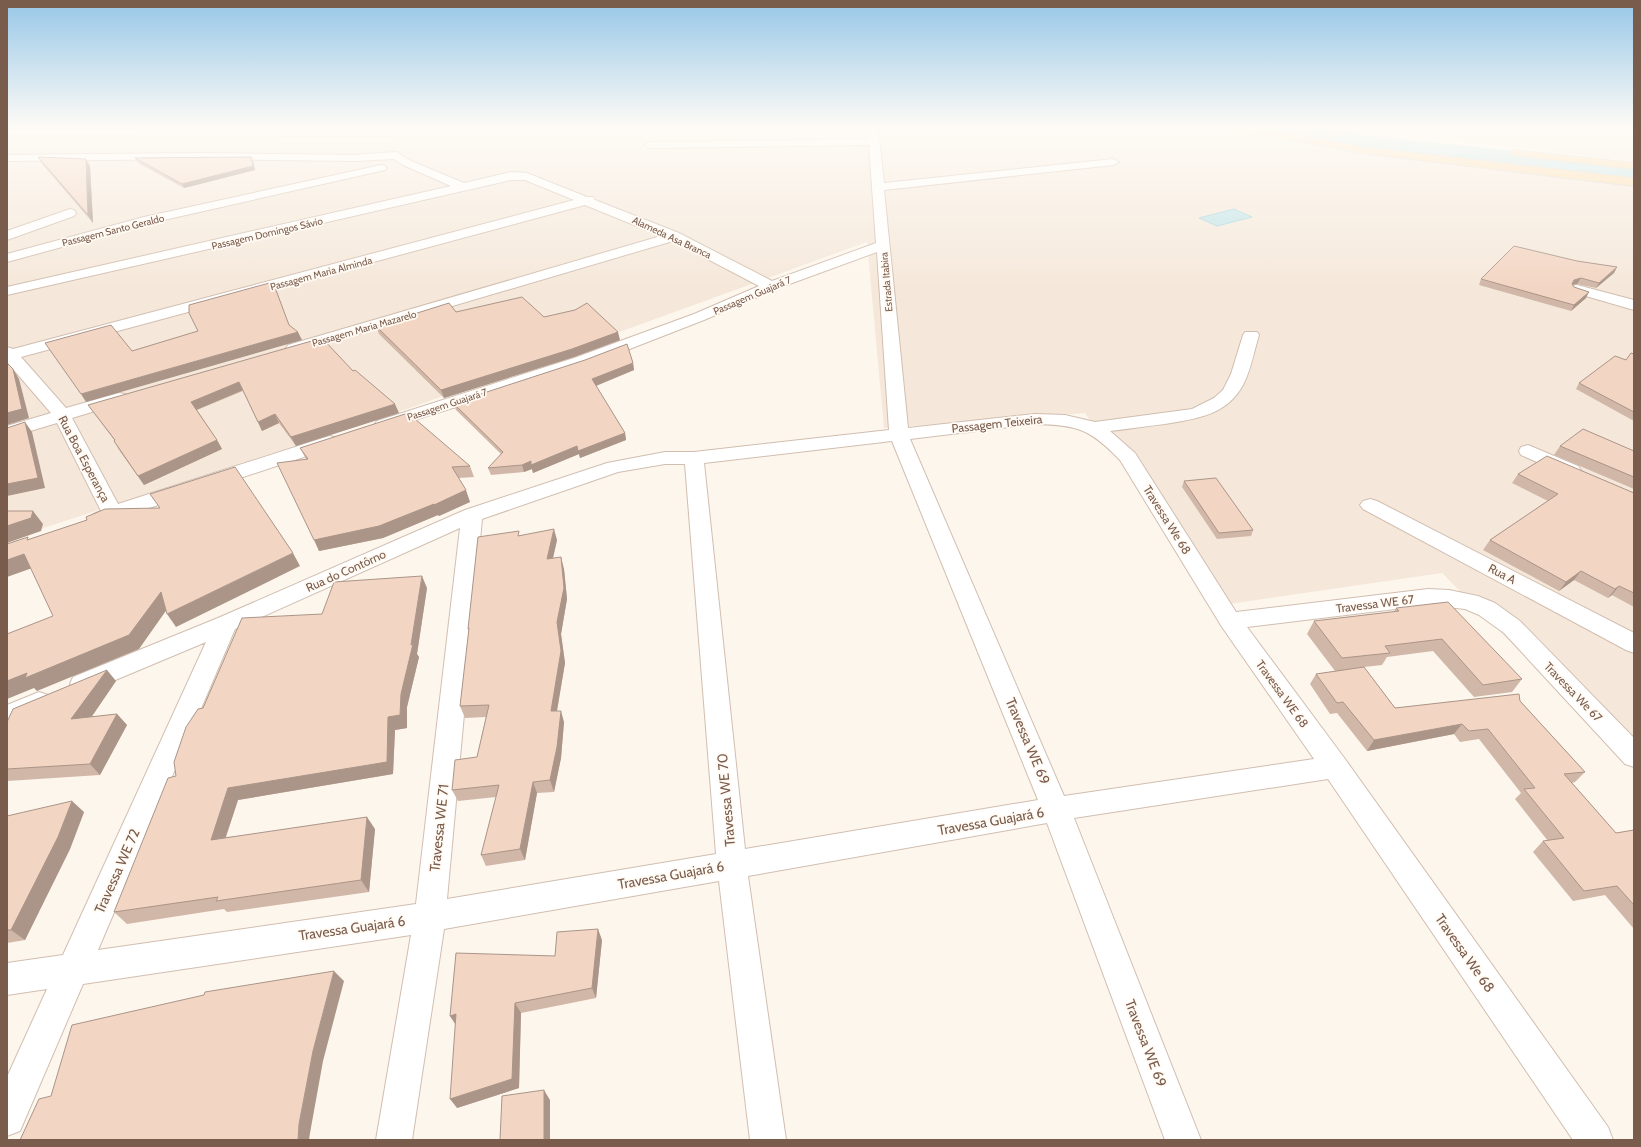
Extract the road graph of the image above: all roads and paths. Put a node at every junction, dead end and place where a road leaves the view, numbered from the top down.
1 (323, 182) edge
2 (450, 182) edge
3 (488, 182) edge
4 (539, 182) edge
5 (878, 182) edge
6 (929, 182) edge
7 (463, 187) junction
8 (878, 187) junction
9 (589, 200) junction
10 (70, 213) dead end
11 (7, 236) edge
12 (674, 236) junction
13 (883, 245) junction
14 (7, 258) edge
15 (771, 286) junction
16 (1577, 289) edge
17 (7, 291) edge
18 (1634, 305) edge
19 (1251, 335) dead end
20 (283, 351) edge
21 (8, 354) edge
22 (130, 395) edge
23 (62, 415) junction
24 (1094, 428) junction
25 (368, 430) edge
26 (7, 432) edge
27 (899, 435) junction
28 (346, 437) edge
29 (1528, 451) dead end
30 (694, 458) junction
31 (1584, 476) edge
32 (1370, 505) dead end
33 (112, 513) junction
34 (472, 515) junction
35 (86, 525) edge
36 (1230, 621) junction
37 (226, 624) junction
38 (1512, 627) joint
39 (1634, 644) edge
40 (7, 716) edge
41 (1634, 756) edge
42 (1335, 767) junction
43 (1056, 809) junction
44 (732, 865) junction
45 (430, 917) junction
46 (74, 969) junction
47 (7, 979) edge
48 (7, 1118) edge
49 (394, 1140) edge
50 (768, 1140) edge
51 (1183, 1140) edge
52 (1595, 1140) edge

1 - 14 street, Passagem Santo Geraldo
2 - 7 street
3 - 7 street, Passagem Domingos Sávio
4 - 9 street, Alameda Asa Branca
5 - 8 street, Estrada Itabira
6 - 8 street
7 - 17 street, Passagem Domingos Sávio
8 - 13 street, Estrada Itabira
9 - 12 street, Alameda Asa Branca
9 - 21 street, Passagem Maria Alminda
10 - 11 street
12 - 15 street, Alameda Asa Branca
12 - 20 street, Passagem Maria Mazarelo
13 - 15 street, Passagem Guajará 7
13 - 27 street, Estrada Itabira
15 - 25 street, Passagem Guajará 7
16 - 18 street
19 - 24 street, Passagem Teixeira
21 - 23 street, Rua Boa Esperança
22 - 23 street
23 - 26 street
23 - 33 street, Rua Boa Esperança
24 - 27 street, Passagem Teixeira
24 - 36 street, Travessa We 68
27 - 30 street, Passagem Teixeira
27 - 43 street, Travessa WE 69
28 - 33 street
29 - 31 street
30 - 34 street, Rua do Contôrno
30 - 44 street, Travessa WE 70
32 - 39 street, Rua A
33 - 35 street
34 - 37 street, Rua do Contôrno
34 - 45 street, Travessa WE 71
36 - 38 street, Travessa WE 67
36 - 42 street, Travessa WE 68
37 - 40 street, Rua do Contôrno
37 - 46 street, Travessa WE 72
38 - 41 street, Travessa We 67
42 - 43 street, Travessa Guajará 6
42 - 52 street, Travessa We 68
43 - 44 street, Travessa Guajará 6
43 - 51 street, Travessa WE 69
44 - 45 street, Travessa Guajará 6
44 - 50 street, Travessa WE 70
45 - 46 street, Travessa Guajará 6
45 - 49 street, Travessa WE 71
46 - 47 street, Travessa Guajará 6
46 - 48 street, Travessa WE 72

